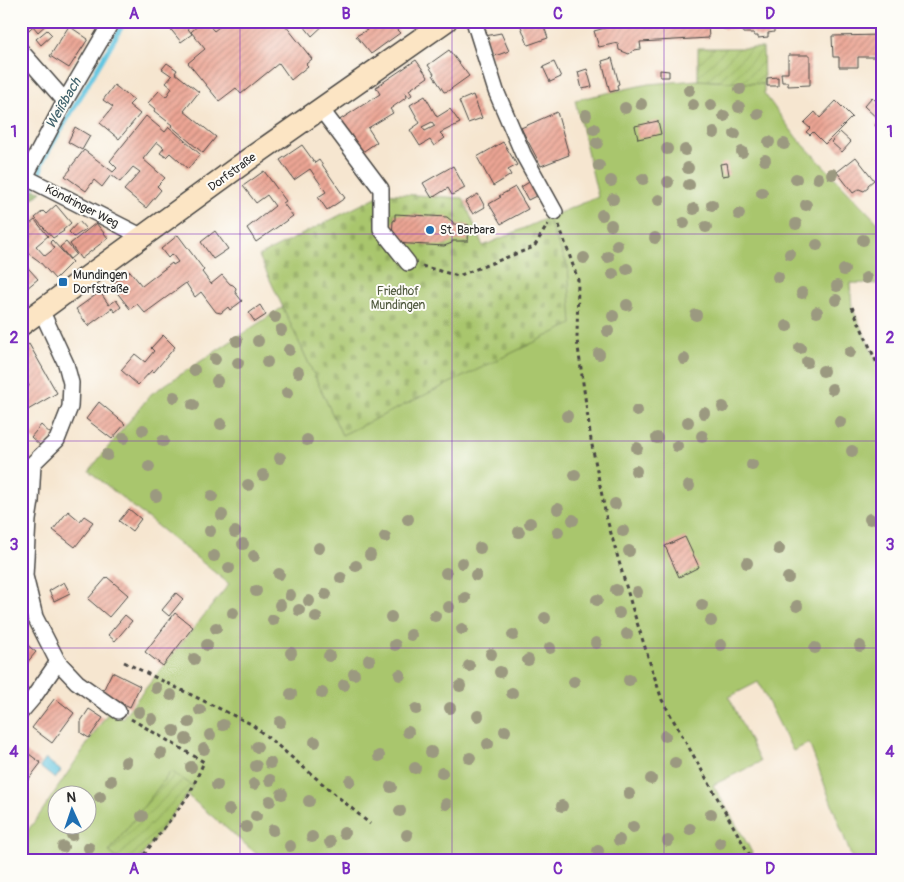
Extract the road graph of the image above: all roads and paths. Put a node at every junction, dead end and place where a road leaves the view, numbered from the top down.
1 (112, 21) edge
2 (446, 21) edge
3 (474, 21) edge
4 (21, 51) edge
5 (65, 101) junction
6 (321, 108) junction
7 (26, 178) edge
8 (555, 212) junction
9 (143, 237) junction
10 (408, 263) joint
11 (852, 306) dead end
12 (41, 310) junction
13 (21, 325) edge
14 (883, 377) edge
15 (33, 464) junction
16 (21, 475) edge
17 (58, 662) junction
18 (124, 662) dead end
19 (118, 711) joint
20 (21, 712) edge
21 (370, 824) dead end
22 (139, 861) edge
23 (753, 861) edge

1 - 5 street
2 - 6 street, Dorfstraße
3 - 8 street
4 - 5 street
5 - 7 street
6 - 9 street, Dorfstraße
6 - 10 street
7 - 9 street, Köndringer Weg
8 - 10 path
8 - 23 path
9 - 12 street, Dorfstraße
11 - 14 path
12 - 13 street, Dorfstraße
12 - 15 street
15 - 16 street
15 - 17 street
17 - 19 street
17 - 20 street
18 - 21 path
19 - 22 path

